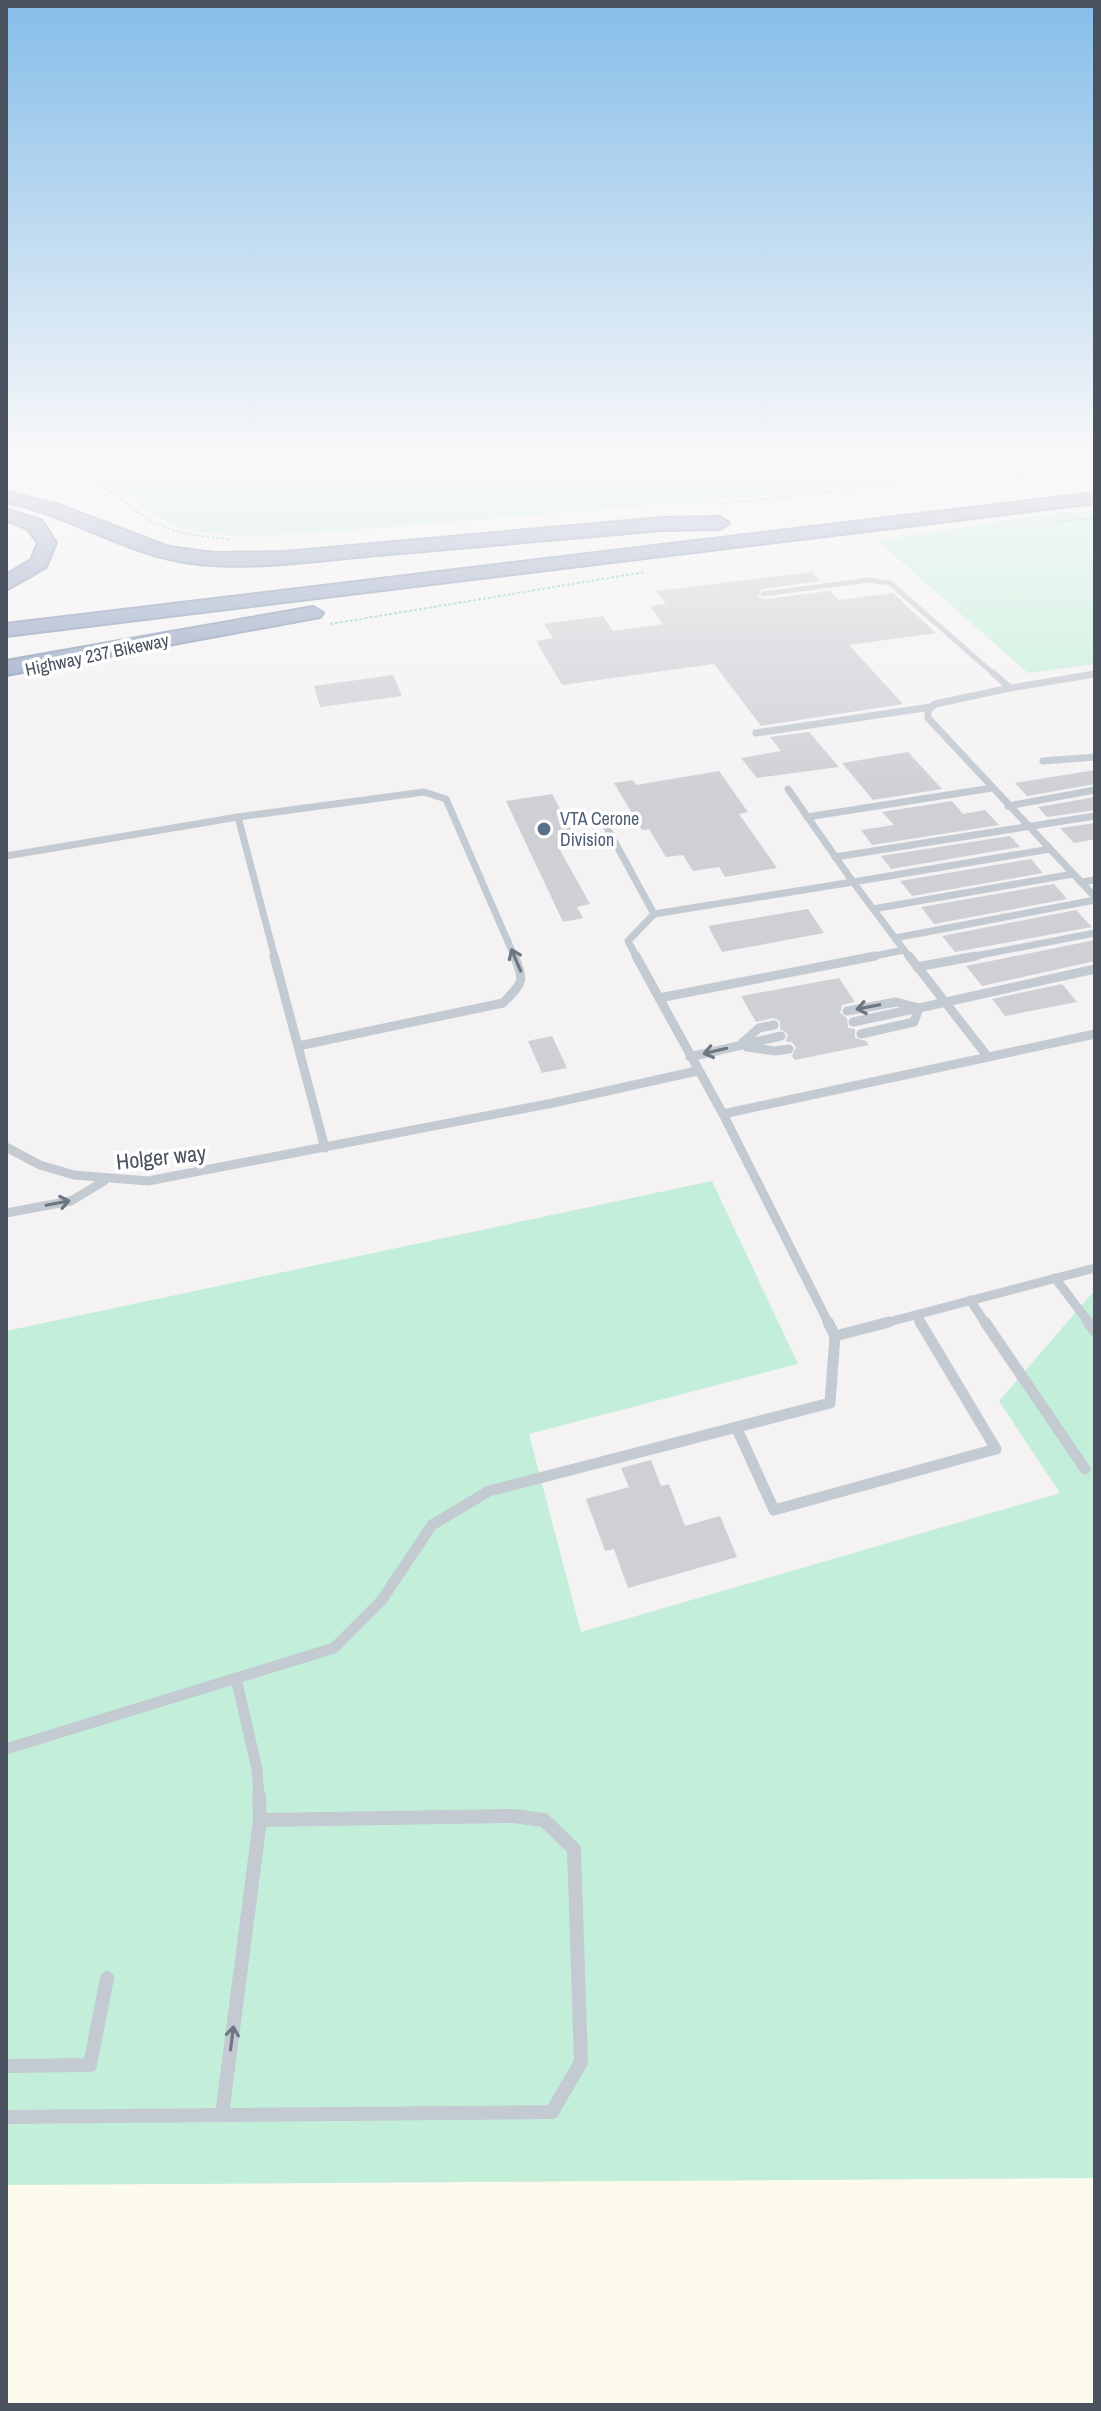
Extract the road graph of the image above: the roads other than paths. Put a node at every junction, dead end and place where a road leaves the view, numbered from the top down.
1 (30, 569) edge
2 (361, 569) edge
3 (376, 569) edge
4 (508, 569) edge
5 (526, 569) edge
6 (6, 584) edge
7 (763, 594) dead end
8 (6, 613) edge
9 (6, 630) edge
10 (6, 668) edge
11 (1095, 674) edge
12 (1010, 688) junction
13 (931, 707) junction
14 (756, 733) dead end
15 (1095, 757) edge
16 (1043, 761) dead end
17 (992, 788) junction
18 (788, 789) dead end
19 (1095, 790) edge
20 (1008, 806) junction
21 (599, 813) dead end
22 (1095, 816) edge
23 (238, 817) junction
24 (807, 817) junction
25 (1028, 826) junction
26 (1050, 849) junction
27 (6, 856) edge
28 (835, 857) junction
29 (1073, 874) junction
30 (1095, 880) edge
31 (853, 882) junction
32 (1081, 882) junction
33 (1095, 899) edge
34 (873, 909) junction
35 (654, 914) junction
36 (1095, 933) edge
37 (895, 938) junction
38 (904, 950) junction
39 (917, 967) junction
40 (1095, 969) edge
41 (659, 998) junction
42 (945, 1002) junction
43 (919, 1008) junction
44 (847, 1011) dead end
45 (853, 1022) dead end
46 (774, 1025) dead end
47 (861, 1034) dead end
48 (1095, 1034) edge
49 (781, 1036) dead end
50 (740, 1045) junction
51 (298, 1046) junction
52 (789, 1049) dead end
53 (690, 1057) junction
54 (988, 1057) junction
55 (697, 1071) junction
56 (723, 1114) junction
57 (6, 1147) edge
58 (325, 1148) junction
59 (105, 1181) junction
60 (6, 1213) edge
61 (1095, 1268) edge
62 (1055, 1278) junction
63 (970, 1300) junction
64 (916, 1315) junction
65 (1095, 1331) edge
66 (835, 1336) junction
67 (737, 1429) junction
68 (1085, 1469) dead end
69 (236, 1678) junction
70 (6, 1749) edge
71 (260, 1820) junction
72 (107, 1978) dead end
73 (6, 2066) edge
74 (222, 2115) junction
75 (6, 2117) edge

1 - 6 highway
2 - 8 highway
3 - 8 highway
4 - 9 highway
5 - 10 highway
7 - 12 lane
11 - 12 lane
12 - 13 lane
13 - 14 lane
13 - 17 lane
15 - 16 lane
17 - 20 lane
17 - 24 lane
18 - 24 lane
19 - 20 lane
20 - 25 lane
21 - 35 lane
22 - 25 lane
23 - 27 lane
23 - 51 lane
51 -> 23 lane
24 - 28 lane
25 - 26 lane
25 - 28 lane
26 - 29 lane
26 - 31 lane
28 - 31 lane
29 - 32 lane
29 - 34 lane
30 - 32 lane
31 - 34 lane
31 - 35 lane
32 - 33 lane
33 - 37 lane
34 - 37 lane
35 - 41 lane
36 - 39 lane
37 - 38 lane
38 - 39 lane
38 - 41 lane
39 - 42 lane
40 - 42 lane
41 - 53 lane
42 - 43 lane
42 - 54 lane
43 -> 44 lane
43 - 45 lane
43 - 47 lane
46 - 50 lane
48 - 54 lane
49 - 50 lane
50 - 52 lane
50 -> 53 lane
51 - 58 lane
53 - 55 lane
54 - 56 lane
55 - 56 lane
55 - 58 lane, Holger way
56 - 66 lane
57 - 59 lane, Holger way
58 - 59 lane, Holger way
60 -> 59 lane
61 - 62 lane
62 - 63 lane
62 - 65 lane
63 - 64 lane
63 - 68 lane
64 - 66 lane
64 - 67 lane
66 - 67 lane
67 - 69 lane
69 - 70 lane
69 - 71 lane
74 -> 71 lane
71 - 74 lane
72 - 73 lane
74 - 75 lane

